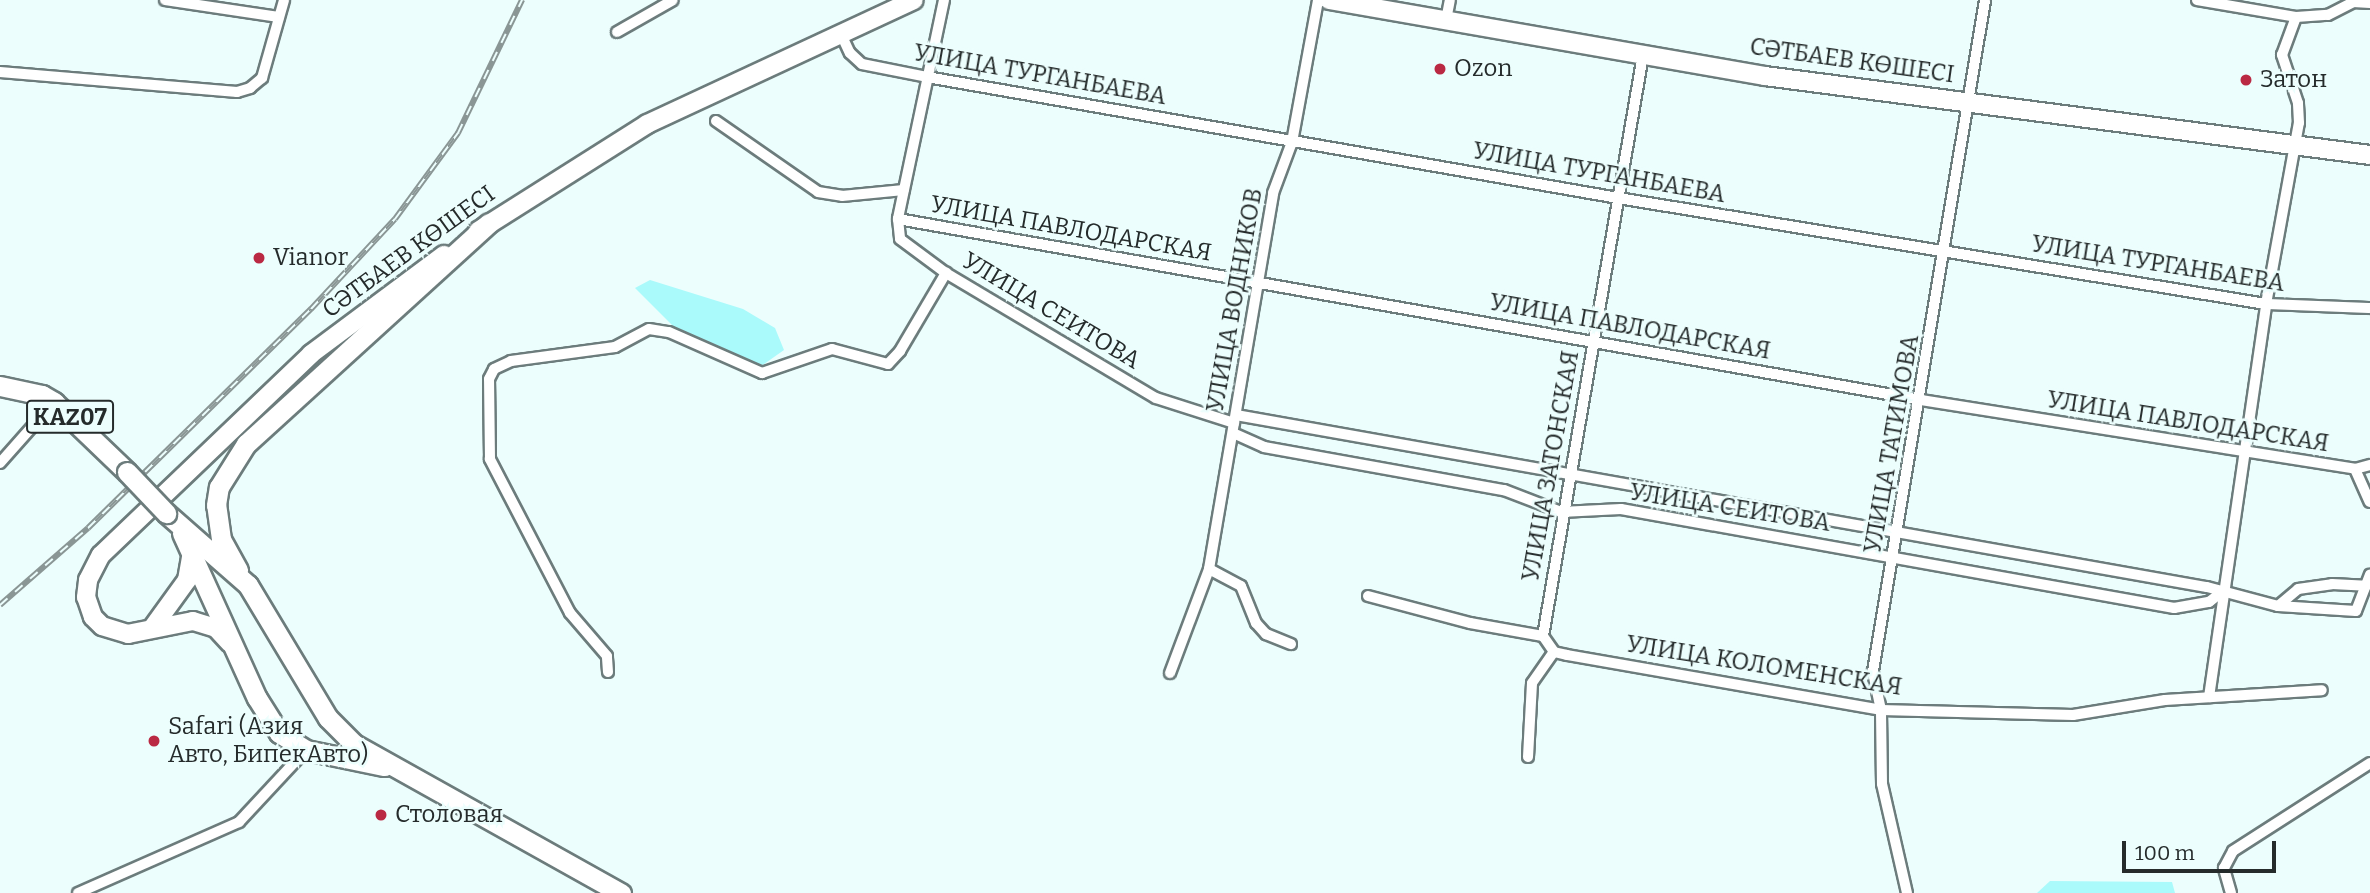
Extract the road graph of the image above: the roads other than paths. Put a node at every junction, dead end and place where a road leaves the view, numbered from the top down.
1 (165, 0) edge
2 (284, 0) edge
3 (673, 0) edge
4 (914, 0) edge
5 (944, 0) edge
6 (1318, 0) edge
7 (1329, 0) edge
8 (1450, 0) edge
9 (1985, 0) edge
10 (2197, 0) edge
11 (2370, 3) edge
12 (279, 17) junction
13 (2296, 17) junction
14 (1446, 20) junction
15 (617, 32) dead end
16 (841, 32) junction
17 (1643, 55) junction
18 (0, 72) edge
19 (927, 77) junction
20 (1971, 102) junction
21 (716, 121) dead end
22 (1292, 142) junction
23 (2292, 144) junction
24 (2370, 155) edge
25 (904, 190) junction
26 (1618, 198) junction
27 (898, 219) junction
28 (489, 223) junction
29 (1947, 252) junction
30 (946, 274) junction
31 (1259, 282) junction
32 (2266, 304) junction
33 (2370, 308) edge
34 (1594, 342) junction
35 (0, 386) edge
36 (1921, 400) junction
37 (54, 402) junction
38 (1234, 424) junction
39 (2244, 452) junction
40 (0, 463) edge
41 (2370, 465) edge
42 (2355, 469) junction
43 (1569, 474) junction
44 (2370, 502) edge
45 (1561, 512) junction
46 (172, 520) junction
47 (1897, 531) junction
48 (192, 552) junction
49 (1893, 557) junction
50 (1209, 569) junction
51 (2368, 581) edge
52 (248, 585) junction
53 (2222, 592) junction
54 (1368, 596) dead end
55 (212, 605) junction
56 (2278, 606) junction
57 (153, 627) junction
58 (1543, 636) junction
59 (1291, 644) dead end
60 (232, 646) junction
61 (1554, 652) junction
62 (608, 672) dead end
63 (1170, 674) dead end
64 (2322, 690) dead end
65 (2209, 697) junction
66 (1881, 710) junction
67 (328, 718) junction
68 (306, 750) junction
69 (1528, 757) dead end
70 (2370, 763) edge
71 (392, 767) junction
72 (78, 893) edge
73 (621, 893) edge
74 (1907, 893) edge
75 (2231, 893) edge

1 - 12 street
2 - 12 street
3 - 15 street
4 - 16 main road, СӘТБАЕВ КӨШЕСІ
5 - 19 street
6 - 22 street, УЛИЦА ВОДНИКОВ
7 - 14 main road, СӘТБАЕВ КӨШЕСІ
8 - 14 street
9 - 20 street, УЛИЦА ТАТИМОВА
10 - 13 street
11 - 13 street
12 - 18 street
13 - 23 street
14 - 17 main road, СӘТБАЕВ КӨШЕСІ
16 - 19 street, УЛИЦА ТУРГАНБАЕВА
16 - 28 main road, СӘТБАЕВ КӨШЕСІ
17 - 20 main road, СӘТБАЕВ КӨШЕСІ
17 - 26 street, УЛИЦА ЗАТОНСКАЯ
19 - 22 street, УЛИЦА ТУРГАНБАЕВА
19 - 25 street
20 - 23 main road, СӘТБАЕВ КӨШЕСІ
20 - 29 street, УЛИЦА ТАТИМОВА
21 - 25 street
22 - 26 street, УЛИЦА ТУРГАНБАЕВА
22 - 31 street, УЛИЦА ВОДНИКОВ
23 - 24 main road, СӘТБАЕВ КӨШЕСІ
23 - 32 street
25 - 27 street
26 - 29 street, УЛИЦА ТУРГАНБАЕВА
26 - 34 street, УЛИЦА ЗАТОНСКАЯ
27 - 30 street, УЛИЦА СЕИТОВА
27 - 31 street, УЛИЦА ПАВЛОДАРСКАЯ
28 - 52 highway
28 - 57 main road, СӘТБАЕВ КӨШЕСІ
29 - 32 street, УЛИЦА ТУРГАНБАЕВА
29 - 36 street, УЛИЦА ТАТИМОВА
30 - 38 street, УЛИЦА СЕИТОВА
30 - 62 street
31 - 34 street, УЛИЦА ПАВЛОДАРСКАЯ
31 - 38 street, УЛИЦА ВОДНИКОВ
32 - 33 street, УЛИЦА ТУРГАНБАЕВА
32 - 39 street
34 - 36 street, УЛИЦА ПАВЛОДАРСКАЯ
34 - 43 street, УЛИЦА ЗАТОНСКАЯ
35 - 37 highway, KAZ07
36 - 39 street, УЛИЦА ПАВЛОДАРСКАЯ
36 - 47 street, УЛИЦА ТАТИМОВА
37 - 40 street
37 - 46 highway, KAZ07, bridge
38 - 43 street, УЛИЦА СЕИТОВА
38 - 45 street, УЛИЦА СЕИТОВА
38 - 50 street, УЛИЦА ВОДНИКОВ
39 - 42 street, УЛИЦА ПАВЛОДАРСКАЯ
39 - 53 street
41 - 42 street, УЛИЦА ПАВЛОДАРСКАЯ
42 - 44 street, УЛИЦА ПАВЛОДАРСКАЯ
43 - 45 street, УЛИЦА ЗАТОНСКАЯ
43 - 47 street, УЛИЦА СЕИТОВА
45 - 49 street, УЛИЦА СЕИТОВА
45 - 58 street, УЛИЦА ЗАТОНСКАЯ
46 - 48 highway
46 - 52 highway, KAZ07
47 - 49 street, УЛИЦА ТАТИМОВА
47 - 53 street, УЛИЦА СЕИТОВА
48 - 55 highway, KAZ07
48 - 57 main road
49 - 53 street, УЛИЦА СЕИТОВА
49 - 66 street, УЛИЦА ТАТИМОВА
50 - 59 street
50 - 63 street, УЛИЦА ВОДНИКОВ
51 - 56 street
51 - 56 street, УЛИЦА СЕИТОВА
52 - 55 highway
52 - 67 highway, KAZ07
53 - 56 street, УЛИЦА СЕИТОВА
53 - 65 street
54 - 58 street
55 - 60 highway, KAZ07
57 - 60 main road, СӘТБАЕВ КӨШЕСІ
58 - 61 street
60 - 68 highway, KAZ07
61 - 66 street, УЛИЦА КОЛОМЕНСКАЯ
61 - 69 street
64 - 65 street, УЛИЦА КОЛОМЕНСКАЯ
65 - 66 street, УЛИЦА КОЛОМЕНСКАЯ
66 - 74 street, УЛИЦА ТАТИМОВА
67 - 68 highway
67 - 71 highway, KAZ07
68 - 71 highway, KAZ07
68 - 72 street
70 - 75 street
71 - 73 highway, KAZ07

